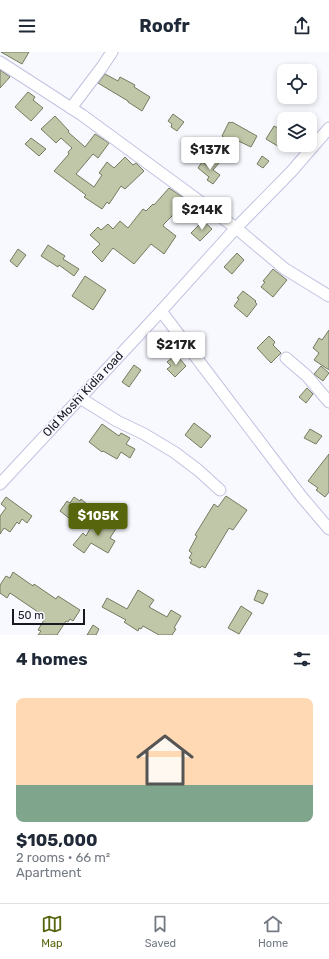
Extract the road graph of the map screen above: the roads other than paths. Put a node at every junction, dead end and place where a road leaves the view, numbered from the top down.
1 (112, 52) edge
2 (0, 62) edge
3 (71, 108) junction
4 (329, 128) edge
5 (236, 228) junction
6 (329, 296) edge
7 (161, 311) junction
8 (286, 358) dead end
9 (80, 398) junction
10 (329, 402) edge
11 (0, 484) edge
12 (220, 490) dead end
13 (329, 529) edge

1 - 3 street
2 - 3 street
3 - 5 street
4 - 5 street, Old Moshi Kidia road
5 - 6 street
5 - 7 street, Old Moshi Kidia road
7 - 9 street, Old Moshi Kidia road
7 - 13 street
8 - 10 street
9 - 11 street, Old Moshi Kidia road
9 - 12 street

